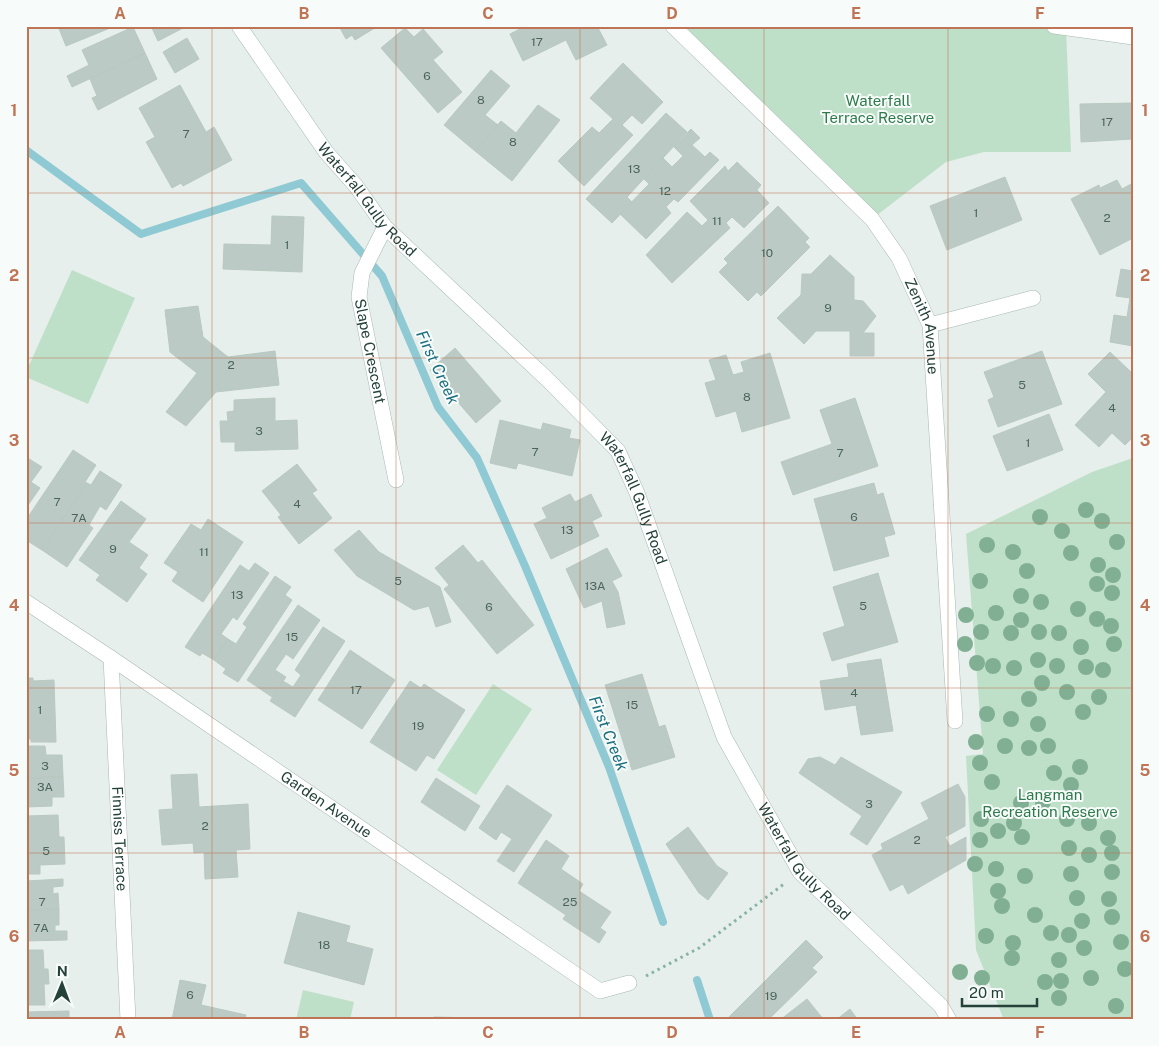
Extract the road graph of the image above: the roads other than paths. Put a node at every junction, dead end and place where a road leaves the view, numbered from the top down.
1 (239, 26) edge
2 (673, 26) edge
3 (1116, 26) edge
4 (1060, 27) edge
5 (1133, 37) edge
6 (385, 228) junction
7 (1033, 298) dead end
8 (930, 325) junction
9 (396, 480) dead end
10 (26, 602) edge
11 (111, 658) junction
12 (955, 720) dead end
13 (630, 983) dead end
14 (128, 1020) edge
15 (949, 1020) edge

1 - 6 street, Waterfall Gully Road
2 - 8 street, Zenith Avenue
3 - 4 street
4 - 5 street
6 - 9 street, Slape Crescent
6 - 15 street, Waterfall Gully Road
7 - 8 street
8 - 12 street, Zenith Avenue
10 - 11 street, Garden Avenue
11 - 13 street, Garden Avenue
11 - 14 street, Finniss Terrace

